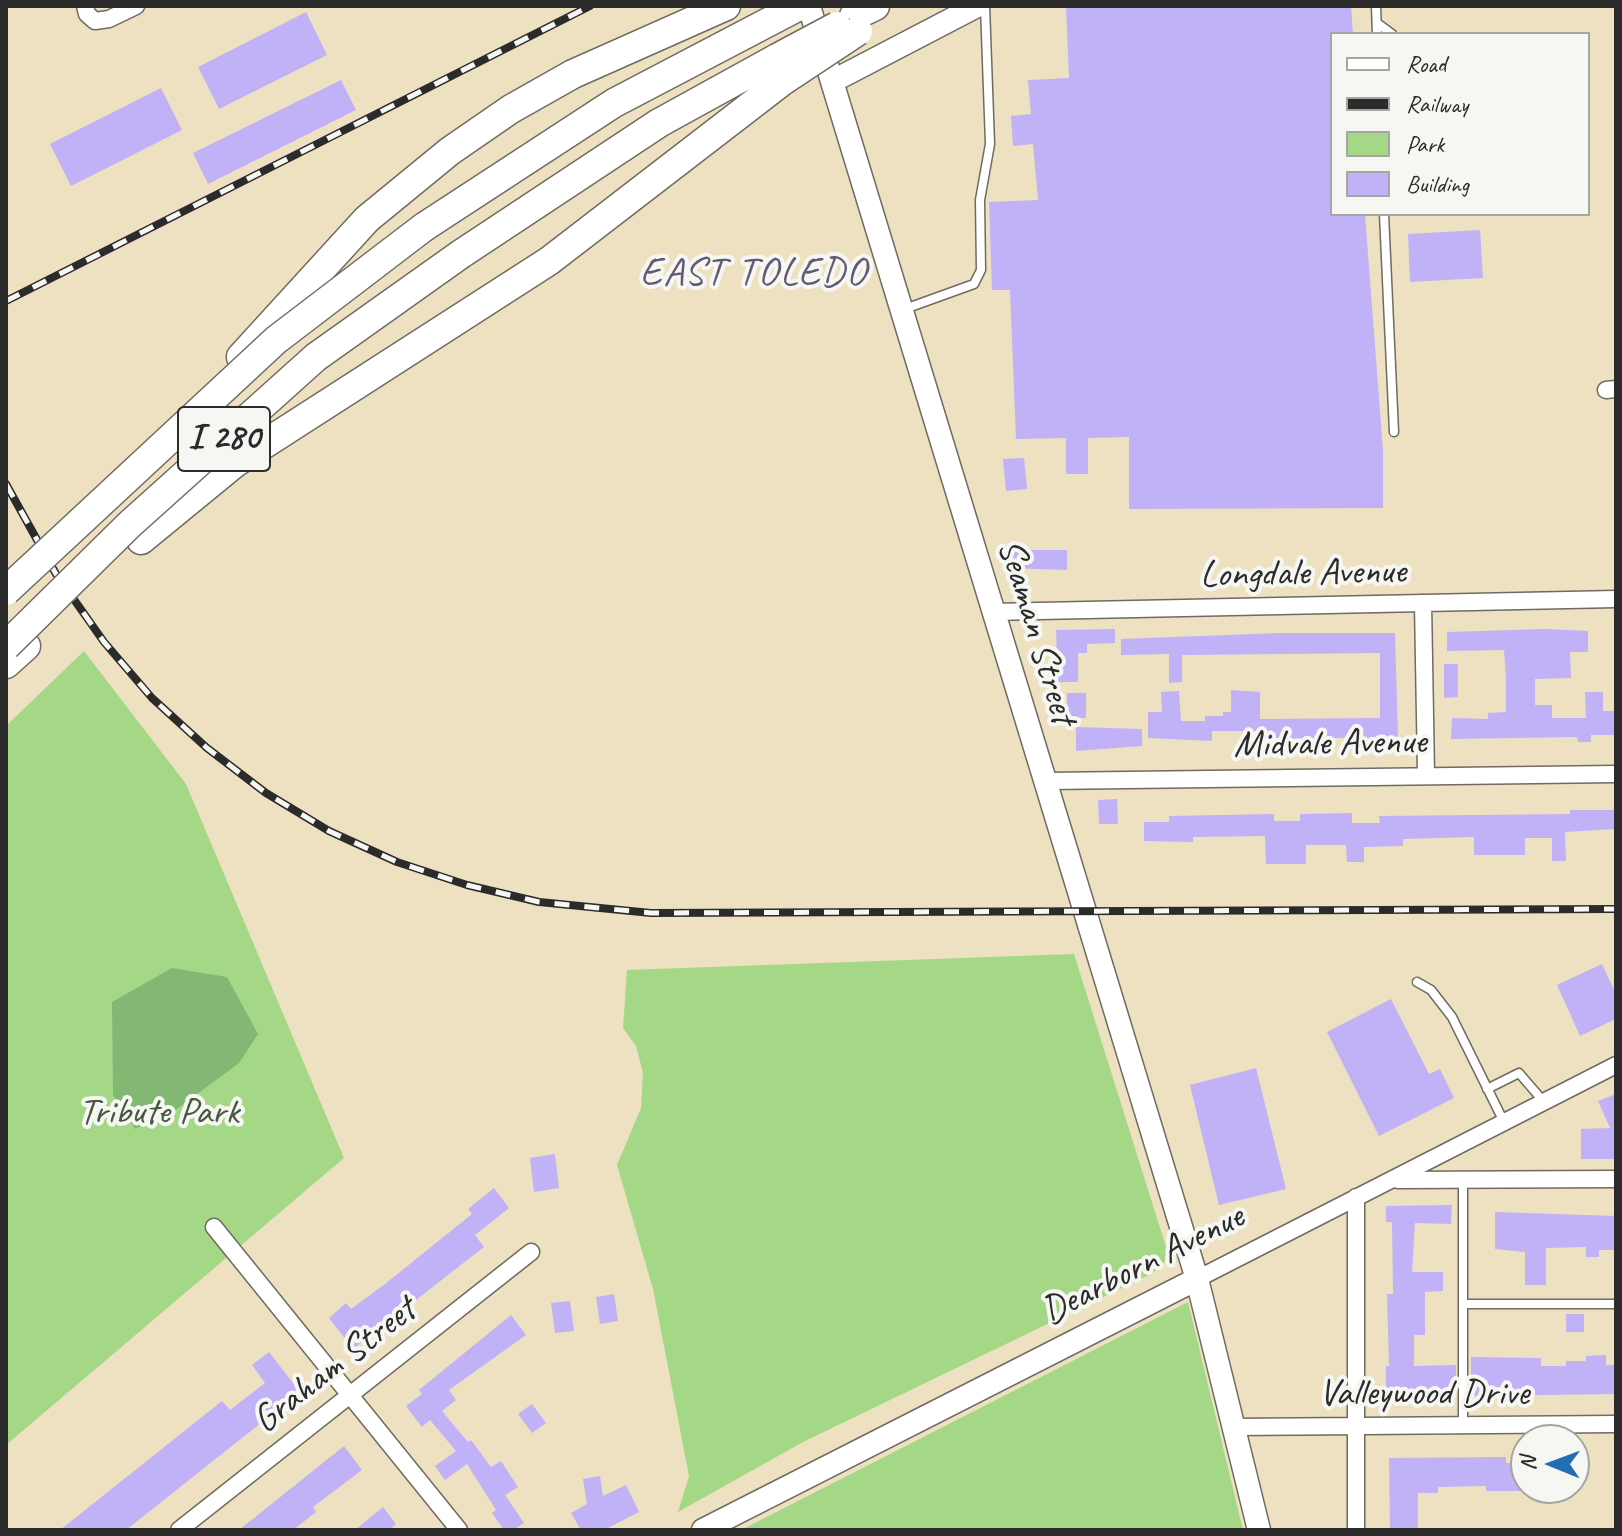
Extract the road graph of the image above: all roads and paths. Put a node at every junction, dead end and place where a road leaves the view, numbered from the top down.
1 (136, 6) edge
2 (726, 6) edge
3 (799, 6) edge
4 (809, 6) edge
5 (977, 6) edge
6 (985, 6) edge
7 (1376, 6) edge
8 (86, 10) edge
9 (864, 16) edge
10 (1377, 23) junction
11 (1377, 32) edge
12 (1389, 32) edge
13 (780, 69) junction
14 (833, 81) junction
15 (1384, 216) edge
16 (901, 310) junction
17 (1394, 432) dead end
18 (6, 591) edge
19 (1616, 599) edge
20 (1423, 603) junction
21 (6, 608) edge
22 (991, 612) junction
23 (13, 652) edge
24 (1426, 774) junction
25 (1616, 774) edge
26 (1046, 781) junction
27 (1417, 982) dead end
28 (1616, 1065) edge
29 (1487, 1089) junction
30 (1544, 1102) junction
31 (1504, 1123) junction
32 (1616, 1179) edge
33 (1393, 1180) junction
34 (1463, 1180) junction
35 (1356, 1197) junction
36 (214, 1227) dead end
37 (531, 1252) dead end
38 (1197, 1279) junction
39 (1463, 1304) junction
40 (1616, 1304) edge
41 (351, 1394) junction
42 (1616, 1424) edge
43 (1463, 1425) junction
44 (1355, 1426) junction
45 (1233, 1427) junction
46 (179, 1530) edge
47 (459, 1530) edge
48 (703, 1530) edge
49 (1259, 1530) edge
50 (1356, 1530) edge

1 - 8 street
2 - 21 highway
3 - 18 highway, I 280, bridge
4 - 14 street, Seaman Street
5 - 14 street
6 - 16 lane
7 - 10 lane
9 - 13 highway, I 280, bridge
10 - 11 lane
10 - 12 lane
13 - 23 highway
13 - 23 highway, I 280, bridge
14 - 16 street, Seaman Street
15 - 17 lane
16 - 22 street, Seaman Street
19 - 20 street, Longdale Avenue
20 - 22 street, Longdale Avenue
20 - 24 street
22 - 26 street, Seaman Street
24 - 25 street, Midvale Avenue
24 - 26 street, Midvale Avenue
26 - 38 street, Seaman Street
27 - 29 lane
28 - 30 street, Dearborn Avenue
29 - 30 lane
29 - 31 lane
30 - 31 street, Dearborn Avenue
31 - 33 street, Dearborn Avenue
32 - 34 street
33 - 34 street
33 - 35 street, Dearborn Avenue
34 - 39 lane
35 - 38 street, Dearborn Avenue
35 - 44 street
36 - 41 street
37 - 41 street, Graham Street
38 - 45 street, Seaman Street
38 - 48 street, Dearborn Avenue
39 - 40 lane
39 - 43 lane
41 - 46 street, Graham Street
41 - 47 street
42 - 43 street, Valleywood Drive
43 - 44 street, Valleywood Drive
44 - 45 street, Valleywood Drive
44 - 50 street
45 - 49 street, Seaman Street

